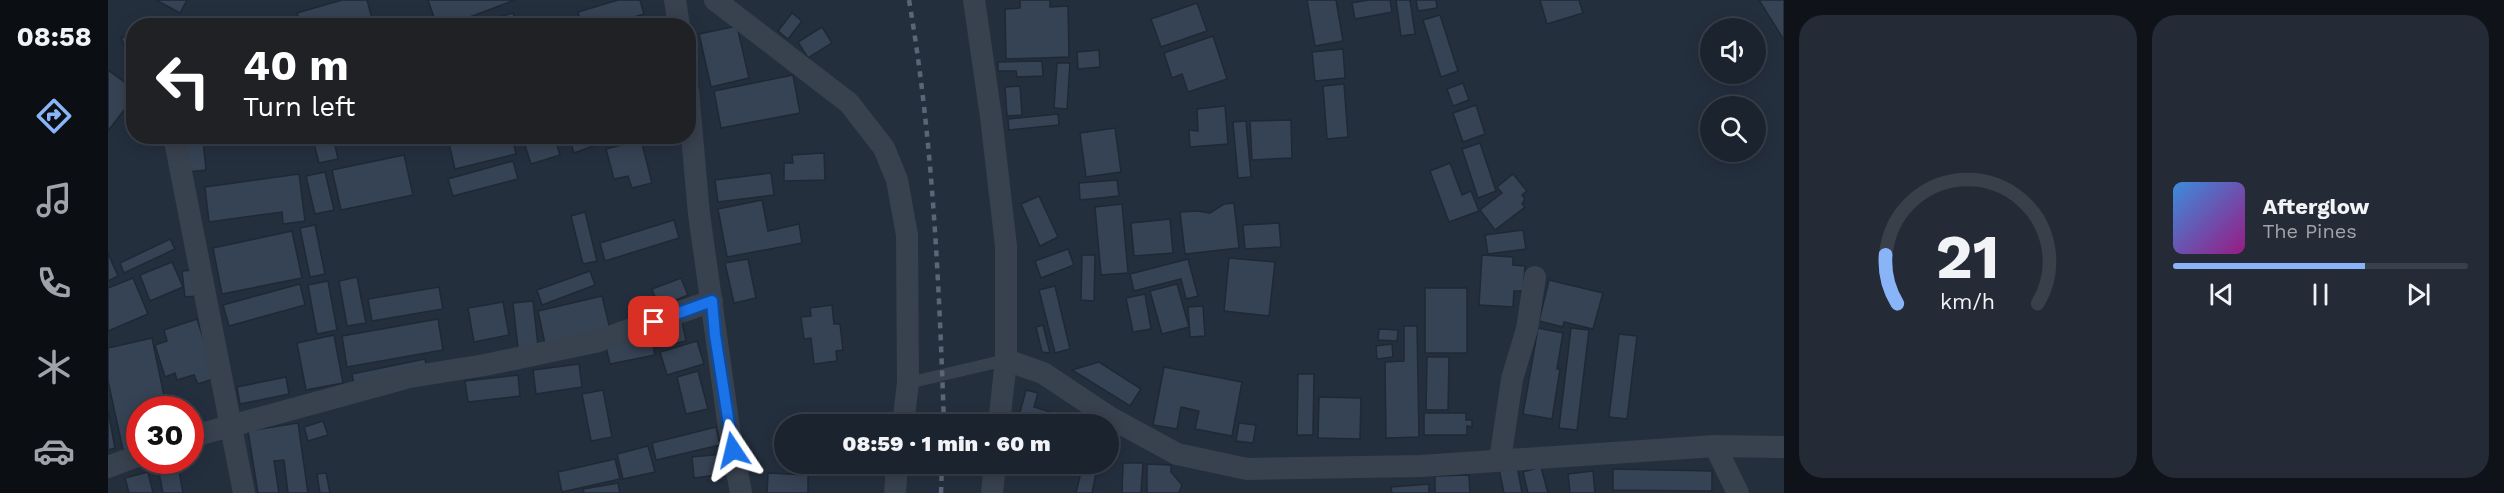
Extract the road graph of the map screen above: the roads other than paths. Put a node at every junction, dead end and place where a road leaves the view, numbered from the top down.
1 (675, 0) edge
2 (715, 0) edge
3 (974, 0) edge
4 (678, 18) edge
5 (176, 144) edge
6 (693, 144) edge
7 (1535, 277) dead end
8 (712, 301) junction
9 (1006, 360) junction
10 (908, 383) junction
11 (904, 414) edge
12 (1000, 414) edge
13 (232, 425) junction
14 (204, 433) edge
15 (1715, 446) junction
16 (1784, 447) edge
17 (126, 460) edge
18 (1500, 460) junction
19 (108, 467) edge
20 (896, 474) edge
21 (994, 474) edge
22 (244, 493) edge
23 (741, 493) edge
24 (895, 493) edge
25 (992, 493) edge
26 (1738, 493) edge

1 - 4 street
2 - 10 street
3 - 9 street
5 - 13 street
6 - 8 street
7 - 18 street
8 - 13 street
8 - 23 street
9 - 10 lane
9 - 12 street
9 - 18 street
10 - 11 street
13 - 14 street
13 - 22 street
15 - 16 street
15 - 18 street
15 - 26 street
17 - 19 street
20 - 24 street
21 - 25 street

